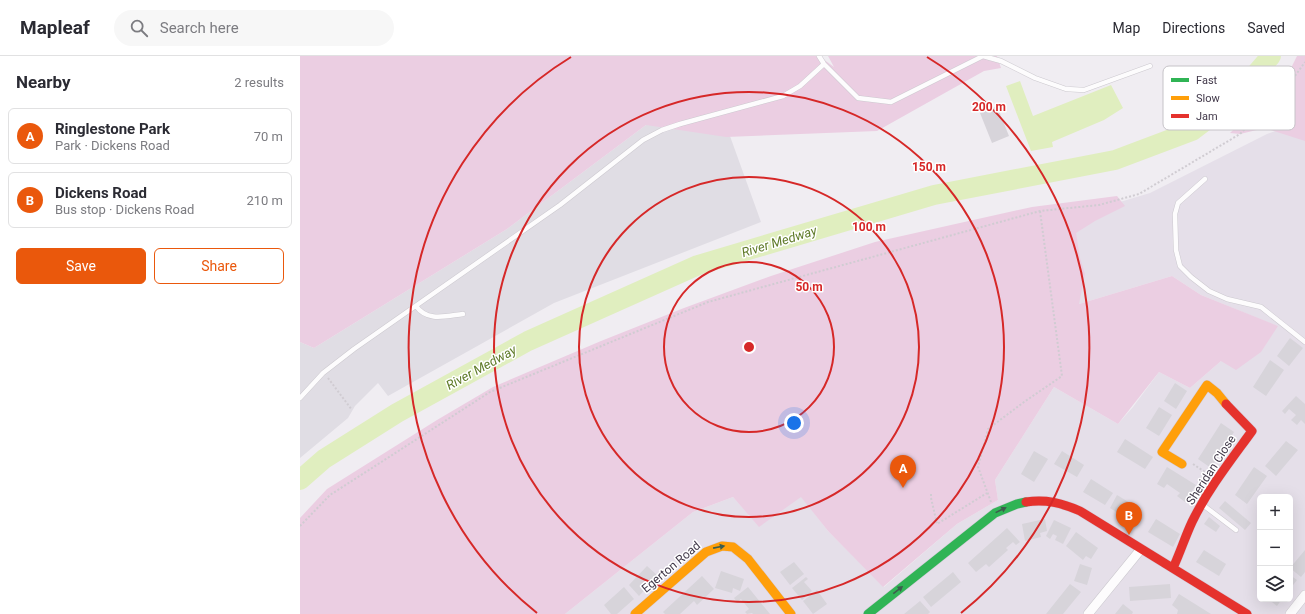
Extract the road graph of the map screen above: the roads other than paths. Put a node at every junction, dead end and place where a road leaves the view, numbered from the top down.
1 (819, 56) edge
2 (1006, 56) edge
3 (1001, 61) junction
4 (824, 64) junction
5 (1150, 66) dead end
6 (1205, 179) dead end
7 (416, 306) junction
8 (463, 314) dead end
9 (1305, 342) edge
10 (300, 398) edge
11 (1182, 464) road end
12 (1202, 504) junction
13 (1236, 530) dead end
14 (1141, 549) junction
15 (1173, 568) junction
16 (1305, 595) edge
17 (635, 614) edge
18 (791, 614) edge
19 (868, 614) edge
20 (1088, 614) edge
21 (1247, 614) edge
22 (1290, 614) edge

1 - 4 lane
2 - 3 lane
3 - 4 lane
3 - 5 lane
4 - 7 lane
6 - 9 lane
7 - 8 lane
7 - 10 lane
11 - 12 street, Sheridan Close
12 - 13 lane
12 - 15 street, Sheridan Close
14 - 15 street
19 -> 14 street
14 - 20 street
15 - 21 street
16 - 22 street
17 -> 18 street, Egerton Road

